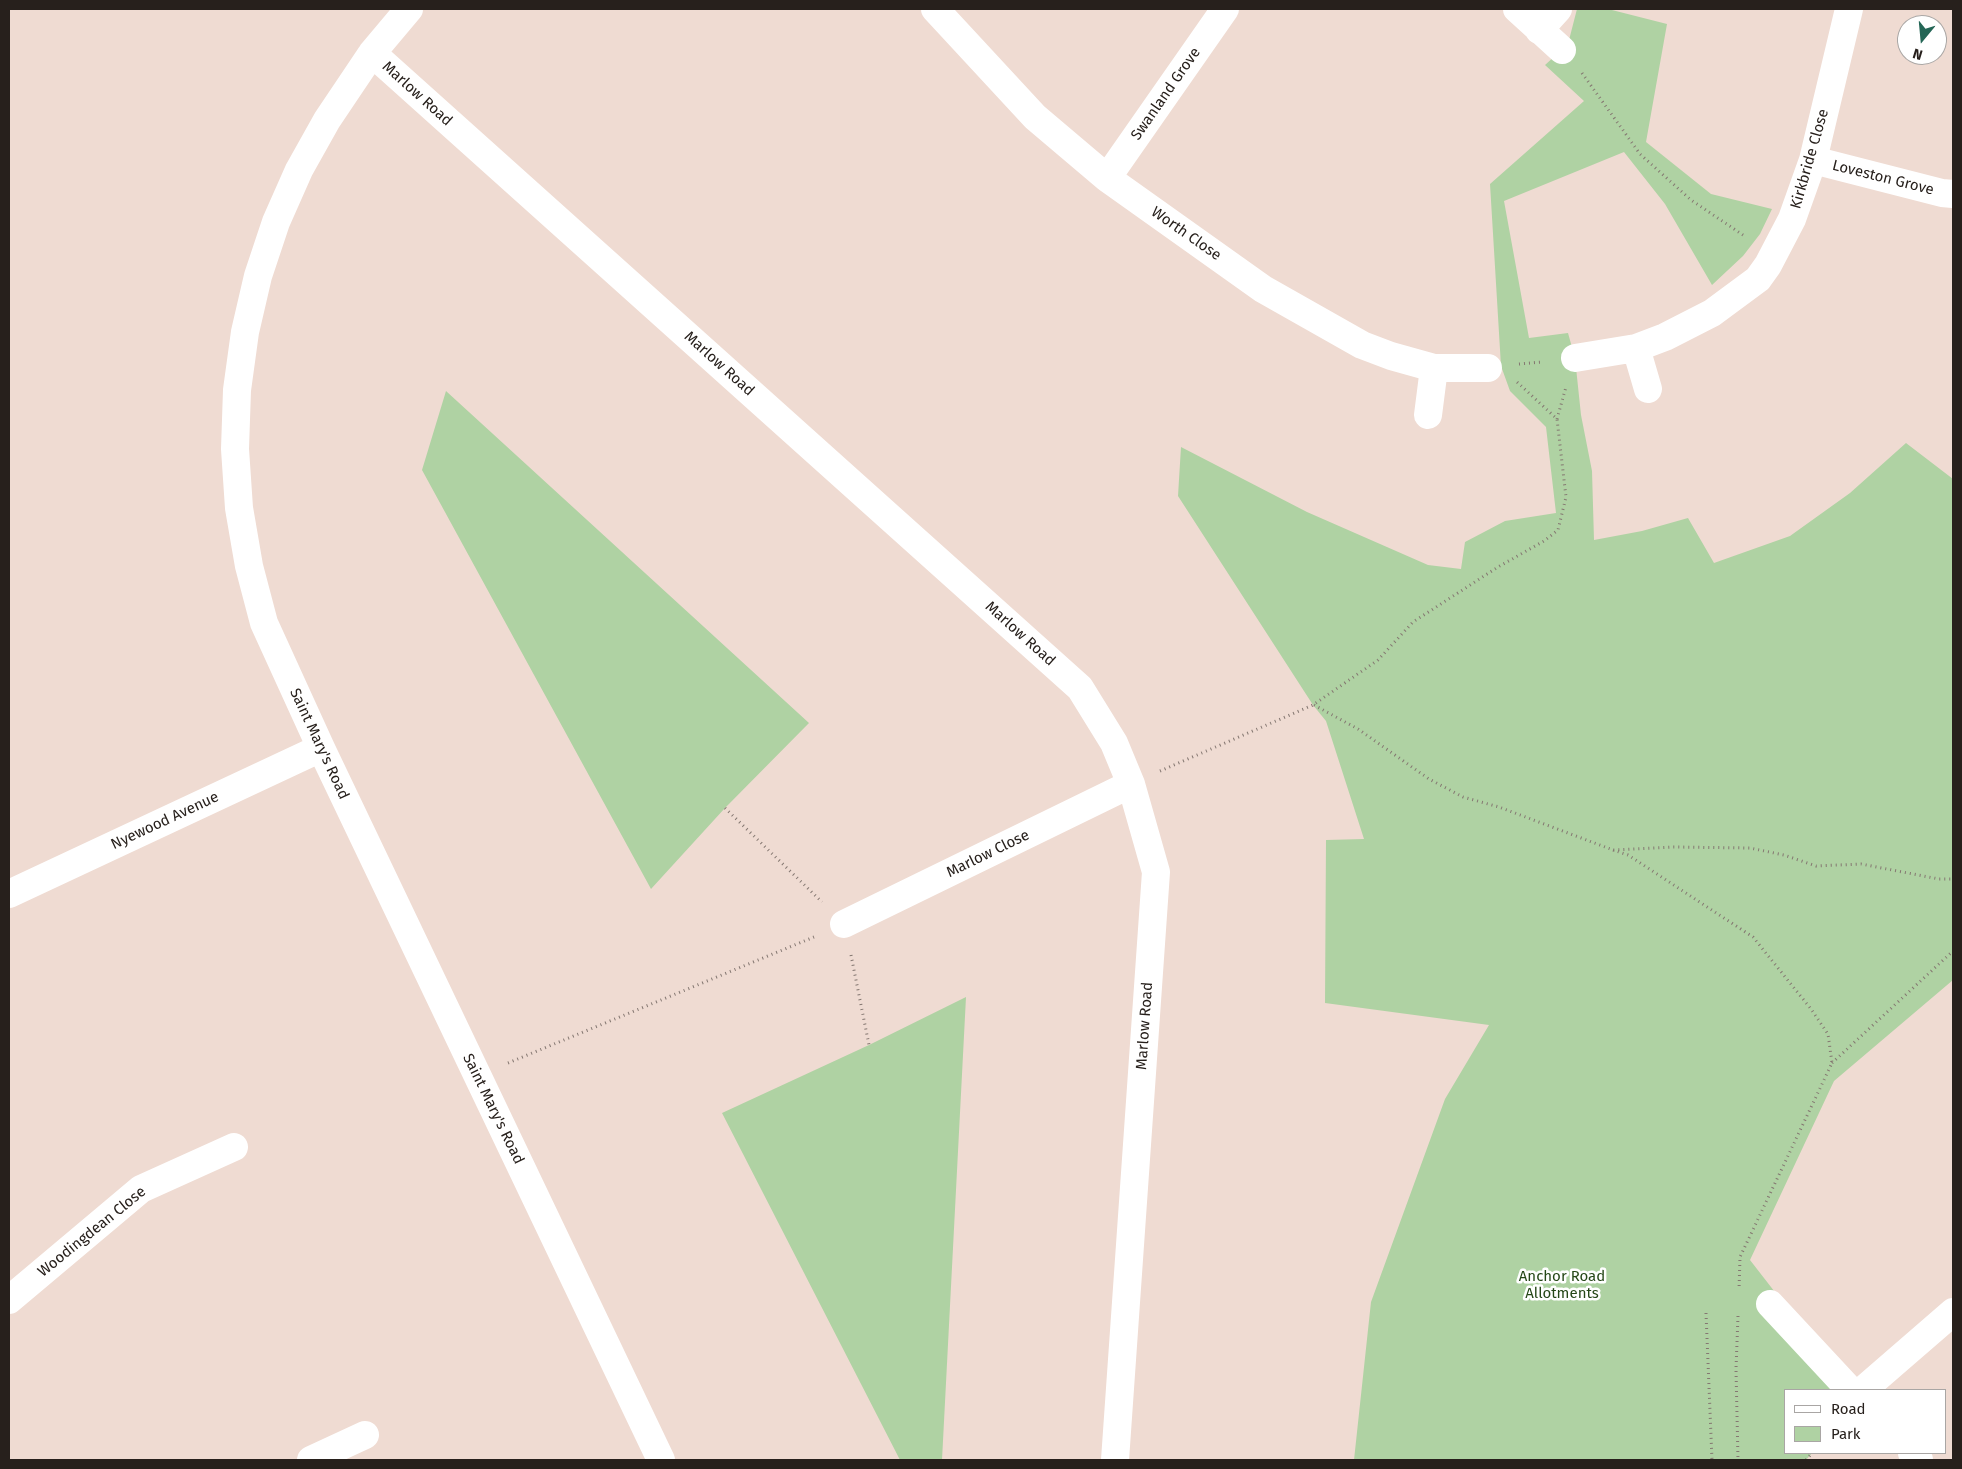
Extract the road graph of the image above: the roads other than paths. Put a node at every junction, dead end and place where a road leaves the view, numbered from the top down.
1 (409, 9) edge
2 (935, 9) edge
3 (1224, 9) edge
4 (1517, 9) edge
5 (1558, 9) edge
6 (1849, 9) edge
7 (1539, 30) junction
8 (1562, 50) road end
9 (372, 53) junction
10 (1813, 160) junction
11 (1107, 178) junction
12 (1953, 194) edge
13 (1636, 348) junction
14 (1575, 358) road end
15 (1495, 367) road end
16 (1434, 368) junction
17 (1648, 389) dead end
18 (1428, 415) dead end
19 (321, 748) junction
20 (1131, 784) junction
21 (9, 894) edge
22 (844, 924) road end
23 (234, 1147) dead end
24 (9, 1300) edge
25 (1770, 1304) dead end
26 (1953, 1312) edge
27 (1849, 1389) edge
28 (1864, 1389) edge
29 (366, 1435) dead end
30 (311, 1460) edge
31 (661, 1460) edge
32 (1115, 1460) edge

1 - 9 street, Saint Mary's Road
2 - 11 street, Worth Close
3 - 11 street, Swanland Grove
4 - 7 street
5 - 7 street
6 - 10 street, Kirkbride Close
7 - 8 street
9 - 19 street, Saint Mary's Road
9 - 20 street, Marlow Road
10 - 12 street, Loveston Grove
10 - 13 street, Kirkbride Close
11 - 16 street, Worth Close
13 - 14 street, Kirkbride Close
13 - 17 street
15 - 16 street, Worth Close
16 - 18 street
19 - 21 street, Nyewood Avenue
19 - 31 street, Saint Mary's Road
20 - 22 street, Marlow Close
20 - 32 street, Marlow Road
23 - 24 street, Woodingdean Close
25 - 27 street
26 - 28 street
29 - 30 street

